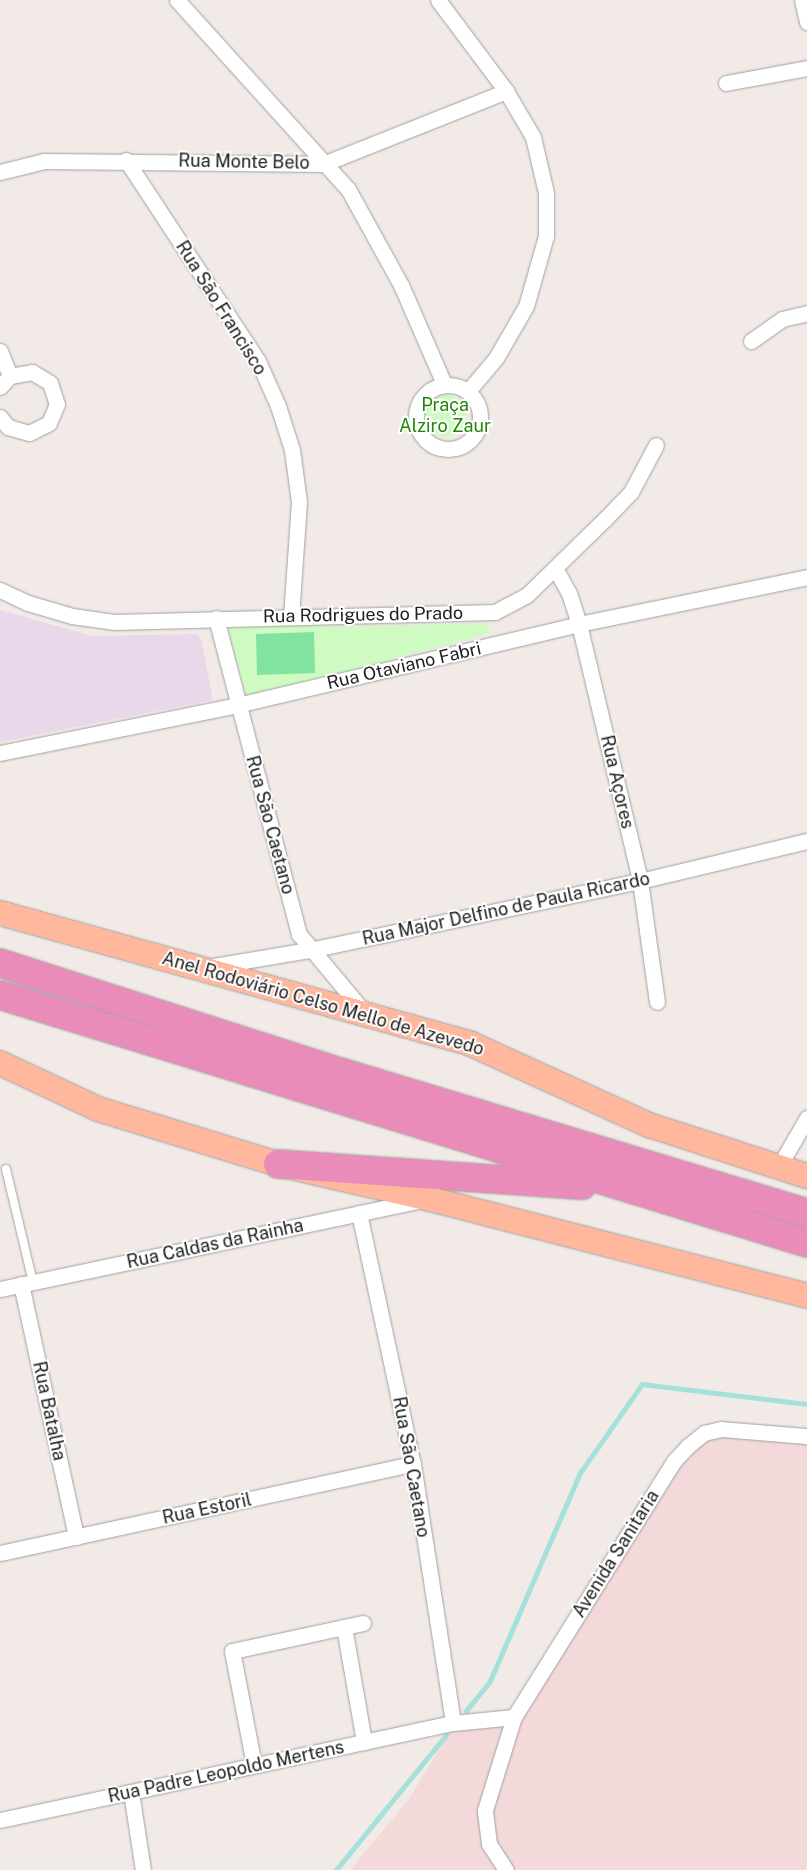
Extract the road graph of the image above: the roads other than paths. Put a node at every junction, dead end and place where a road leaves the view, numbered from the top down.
1 (177, 0) edge
2 (438, 0) edge
3 (802, 0) edge
4 (807, 22) edge
5 (807, 68) edge
6 (726, 82) dead end
7 (506, 92) junction
8 (126, 160) junction
9 (323, 164) junction
10 (0, 172) edge
11 (807, 314) edge
12 (751, 341) dead end
13 (0, 350) edge
14 (5, 381) edge
15 (444, 384) junction
16 (468, 391) junction
17 (0, 417) edge
18 (656, 445) dead end
19 (555, 568) junction
20 (807, 577) edge
21 (0, 590) edge
22 (291, 616) junction
23 (216, 618) junction
24 (579, 624) junction
25 (237, 705) junction
26 (0, 753) edge
27 (807, 841) edge
28 (640, 881) junction
29 (0, 914) edge
30 (309, 950) junction
31 (0, 963) edge
32 (204, 968) junction
33 (0, 995) edge
34 (656, 1002) dead end
35 (364, 1012) junction
36 (0, 1063) edge
37 (807, 1118) edge
38 (278, 1164) junction
39 (778, 1168) junction
40 (6, 1169) dead end
41 (807, 1176) edge
42 (631, 1188) junction
43 (430, 1199) junction
44 (807, 1213) edge
45 (359, 1214) junction
46 (807, 1243) edge
47 (27, 1283) junction
48 (0, 1289) edge
49 (807, 1296) edge
50 (807, 1436) edge
51 (413, 1464) junction
52 (76, 1537) junction
53 (0, 1553) edge
54 (363, 1623) dead end
55 (344, 1627) junction
56 (514, 1717) junction
57 (453, 1723) junction
58 (364, 1742) junction
59 (254, 1765) junction
60 (132, 1792) junction
61 (0, 1820) edge
62 (143, 1870) edge
63 (506, 1870) edge

1 - 9 street
2 - 7 street
3 - 4 street
5 - 6 street
7 - 9 street, Rua Monte Belo
7 - 16 street
8 - 9 street, Rua Monte Belo
8 - 10 street, Rua Monte Belo
8 - 22 street, Rua São Francisco
9 - 15 street
11 - 12 street
13 - 14 street
14 - 17 street
15 - 16 street
15 - 16 street
18 - 19 street, Rua Rodrigues do Prado
19 - 22 street, Rua Rodrigues do Prado
19 - 24 street, Rua Açores
20 - 24 street, Rua Otaviano Fabri
21 - 23 street, Rua Rodrigues do Prado
22 - 23 street, Rua Rodrigues do Prado
23 - 25 street, Rua São Caetano
24 - 25 street, Rua Otaviano Fabri
24 - 28 street, Rua Açores
25 - 26 street, Rua Otaviano Fabri
25 - 30 street, Rua São Caetano
27 - 28 street, Rua Major Delfino de Paula Ricardo
28 - 30 street, Rua Major Delfino de Paula Ricardo
28 - 34 street, Rua Açores
29 - 32 main road, Anel Rodoviário Celso Mello de Azevedo
30 - 32 street, Rua Major Delfino de Paula Ricardo
30 - 35 street, Rua São Caetano
31 - 44 highway
32 - 35 main road, Anel Rodoviário Celso Mello de Azevedo
33 - 42 highway
35 - 39 main road, Anel Rodoviário Celso Mello de Azevedo
36 - 38 main road
37 - 39 street
38 - 42 highway
38 - 43 main road
39 - 41 main road, Anel Rodoviário Celso Mello de Azevedo
40 - 47 lane
42 - 46 highway
43 - 45 street, Rua Caldas da Rainha
43 - 49 main road
45 - 47 street, Rua Caldas da Rainha
45 - 51 street, Rua São Caetano
47 - 48 street, Rua Caldas da Rainha
47 - 52 street, Rua Batalha
50 - 56 street, Avenida Sanitaria
51 - 52 street, Rua Estoril
51 - 57 street, Rua São Caetano
52 - 53 street, Rua Estoril
54 - 55 street
55 - 58 street
55 - 59 street
56 - 57 street
56 - 63 street, Avenida Sanitaria
57 - 58 street, Rua Padre Leopoldo Mertens
58 - 59 street, Rua Padre Leopoldo Mertens
59 - 60 street, Rua Padre Leopoldo Mertens
60 - 61 street, Rua Padre Leopoldo Mertens
60 - 62 street

